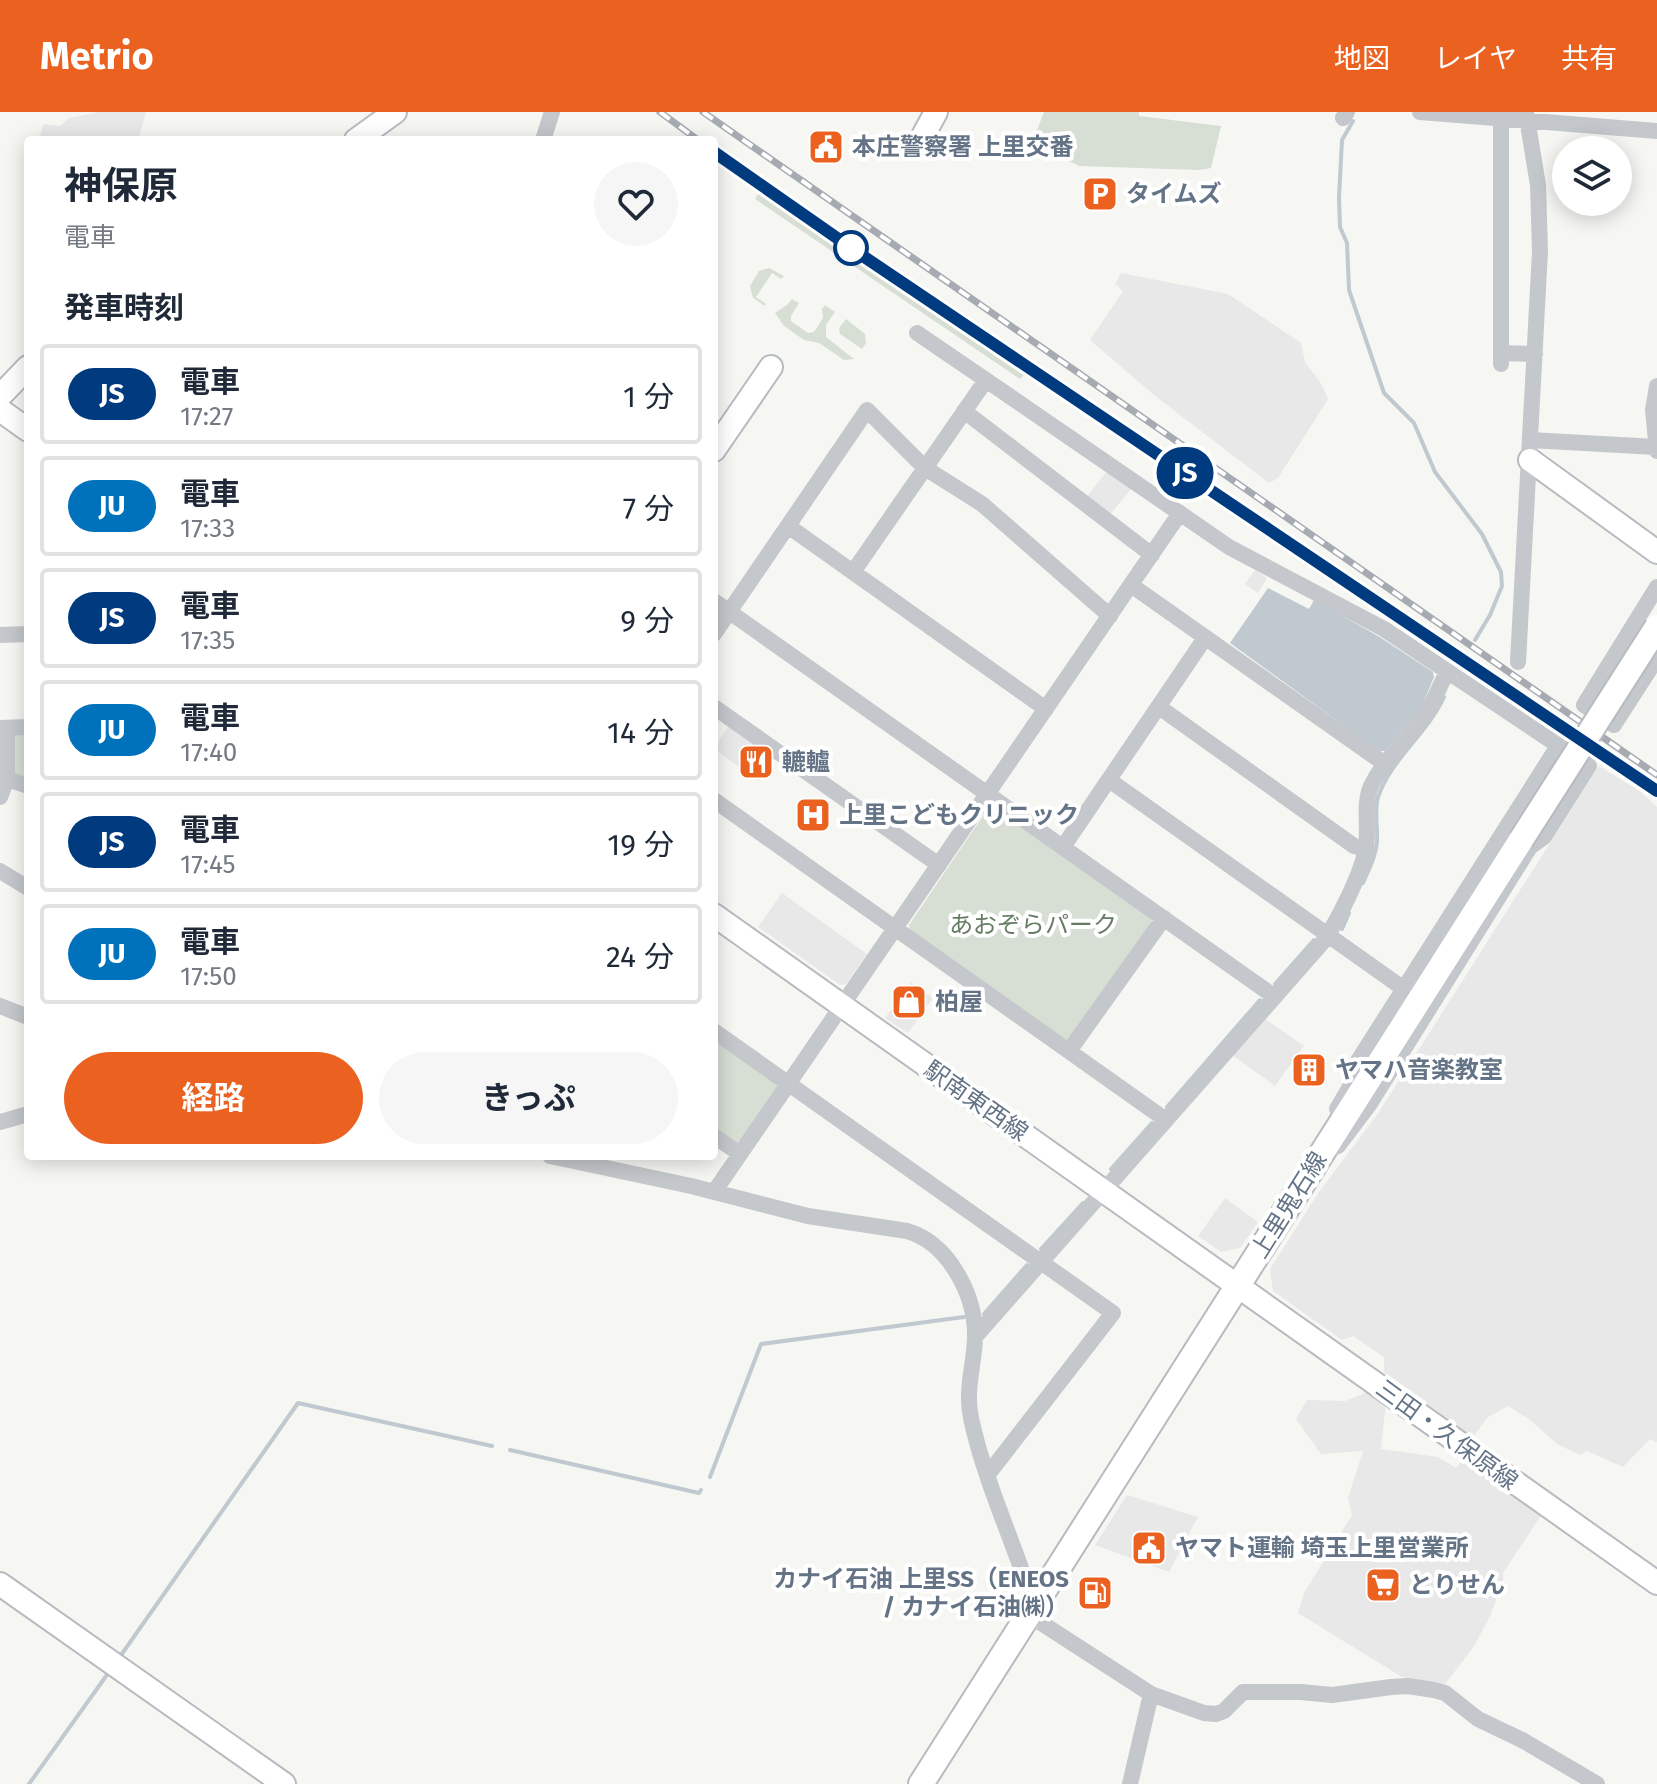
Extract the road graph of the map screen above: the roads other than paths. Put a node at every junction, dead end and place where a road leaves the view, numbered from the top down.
1 (395, 112) edge
2 (552, 112) edge
3 (936, 112) edge
4 (1420, 112) edge
5 (1527, 116) edge
6 (1501, 118) junction
7 (1657, 131) edge
8 (362, 136) edge
9 (544, 136) edge
10 (917, 147) dead end
11 (917, 333) dead end
12 (1535, 354) junction
13 (771, 367) dead end
14 (24, 371) edge
15 (986, 380) junction
16 (1657, 386) edge
17 (0, 396) edge
18 (0, 410) edge
19 (964, 411) junction
20 (24, 427) edge
21 (718, 444) edge
22 (1656, 449) edge
23 (1530, 450) junction
24 (925, 468) junction
25 (1180, 513) junction
26 (788, 526) junction
27 (1657, 552) edge
28 (1152, 555) junction
29 (853, 572) junction
30 (1131, 585) junction
31 (1657, 587) edge
32 (718, 604) edge
33 (729, 611) junction
34 (1110, 616) junction
35 (1657, 627) edge
36 (718, 628) edge
37 (24, 634) edge
38 (0, 635) edge
39 (1205, 638) junction
40 (1657, 658) edge
41 (1518, 662) dead end
42 (1447, 672) junction
43 (1159, 707) junction
44 (1046, 709) junction
45 (718, 710) edge
46 (24, 727) edge
47 (4, 728) edge
48 (1558, 746) junction
49 (1385, 764) junction
50 (7, 779) junction
51 (1109, 780) junction
52 (24, 785) edge
53 (987, 794) junction
54 (0, 797) edge
55 (718, 803) edge
56 (1063, 847) junction
57 (1366, 849) junction
58 (939, 865) junction
59 (0, 871) edge
60 (24, 886) edge
61 (718, 918) edge
62 (1164, 918) junction
63 (895, 928) junction
64 (1328, 935) junction
65 (1404, 989) junction
66 (1275, 997) junction
67 (0, 1006) edge
68 (842, 1006) junction
69 (24, 1015) edge
70 (718, 1034) edge
71 (1069, 1051) junction
72 (788, 1083) junction
73 (24, 1115) edge
74 (1166, 1120) junction
75 (0, 1122) edge
76 (718, 1139) edge
77 (740, 1154) junction
78 (1318, 1159) junction
79 (568, 1160) edge
80 (1104, 1191) junction
81 (714, 1192) junction
82 (1042, 1262) junction
83 (1238, 1285) junction
84 (975, 1337) junction
85 (989, 1473) junction
86 (1657, 1583) edge
87 (0, 1584) edge
88 (1034, 1608) junction
89 (1151, 1694) junction
90 (1589, 1783) edge
91 (284, 1784) edge
92 (921, 1784) edge
93 (1130, 1784) edge

1 - 8 street
2 - 9 street
3 - 10 street
4 - 6 street
5 - 6 street
5 - 7 street
5 - 12 street
6 - 12 street
11 - 15 street
12 - 23 street
13 - 21 street
14 - 17 street
15 - 19 street
15 - 25 street
16 - 22 street
18 - 20 street
19 - 24 street
19 - 28 street
22 - 23 street
23 - 27 street
23 - 41 street
24 - 26 street
24 - 29 street
24 - 34 street
25 - 28 street
25 - 42 street
26 - 29 street
26 - 33 street
28 - 30 street
29 - 44 street
30 - 34 street
30 - 39 street
31 - 40 street
32 - 33 street
33 - 36 street
33 - 53 street
34 - 44 street
35 - 78 main road, 上里鬼石線, bridge
37 - 38 street
39 - 43 street
39 - 49 street
42 - 48 street
42 - 49 street
43 - 51 street
43 - 57 street
44 - 53 street
45 - 58 street
46 - 47 street
47 - 50 street
48 - 65 street
48 - 78 street
49 - 57 street
50 - 52 street
50 - 54 street
51 - 56 street
51 - 64 street
53 - 56 street
53 - 58 street
55 - 63 street
56 - 62 street
57 - 64 street
58 - 63 street
59 - 60 street
61 - 68 street, 駅南東西線
62 - 66 street
62 - 71 street
63 - 68 street
63 - 71 street
64 - 65 street
64 - 66 street
65 - 78 street
66 - 74 street
67 - 69 street
68 - 72 street
68 - 80 street, 駅南東西線
70 - 72 street
71 - 74 street
72 - 77 street
72 - 82 street
73 - 75 street
74 - 80 street
76 - 77 street
77 - 81 street
78 - 83 main road, 上里鬼石線
79 - 81 street
80 - 82 street
80 - 83 street, 駅南東西線
81 - 84 street
82 - 84 street
82 - 85 street
83 - 86 street, 三田・久保原線
83 - 88 main road, 上里鬼石線
84 - 85 street
85 - 88 street
87 - 91 street
88 - 89 street
88 - 92 main road, 上里鬼石線
89 - 90 street
89 - 93 street

